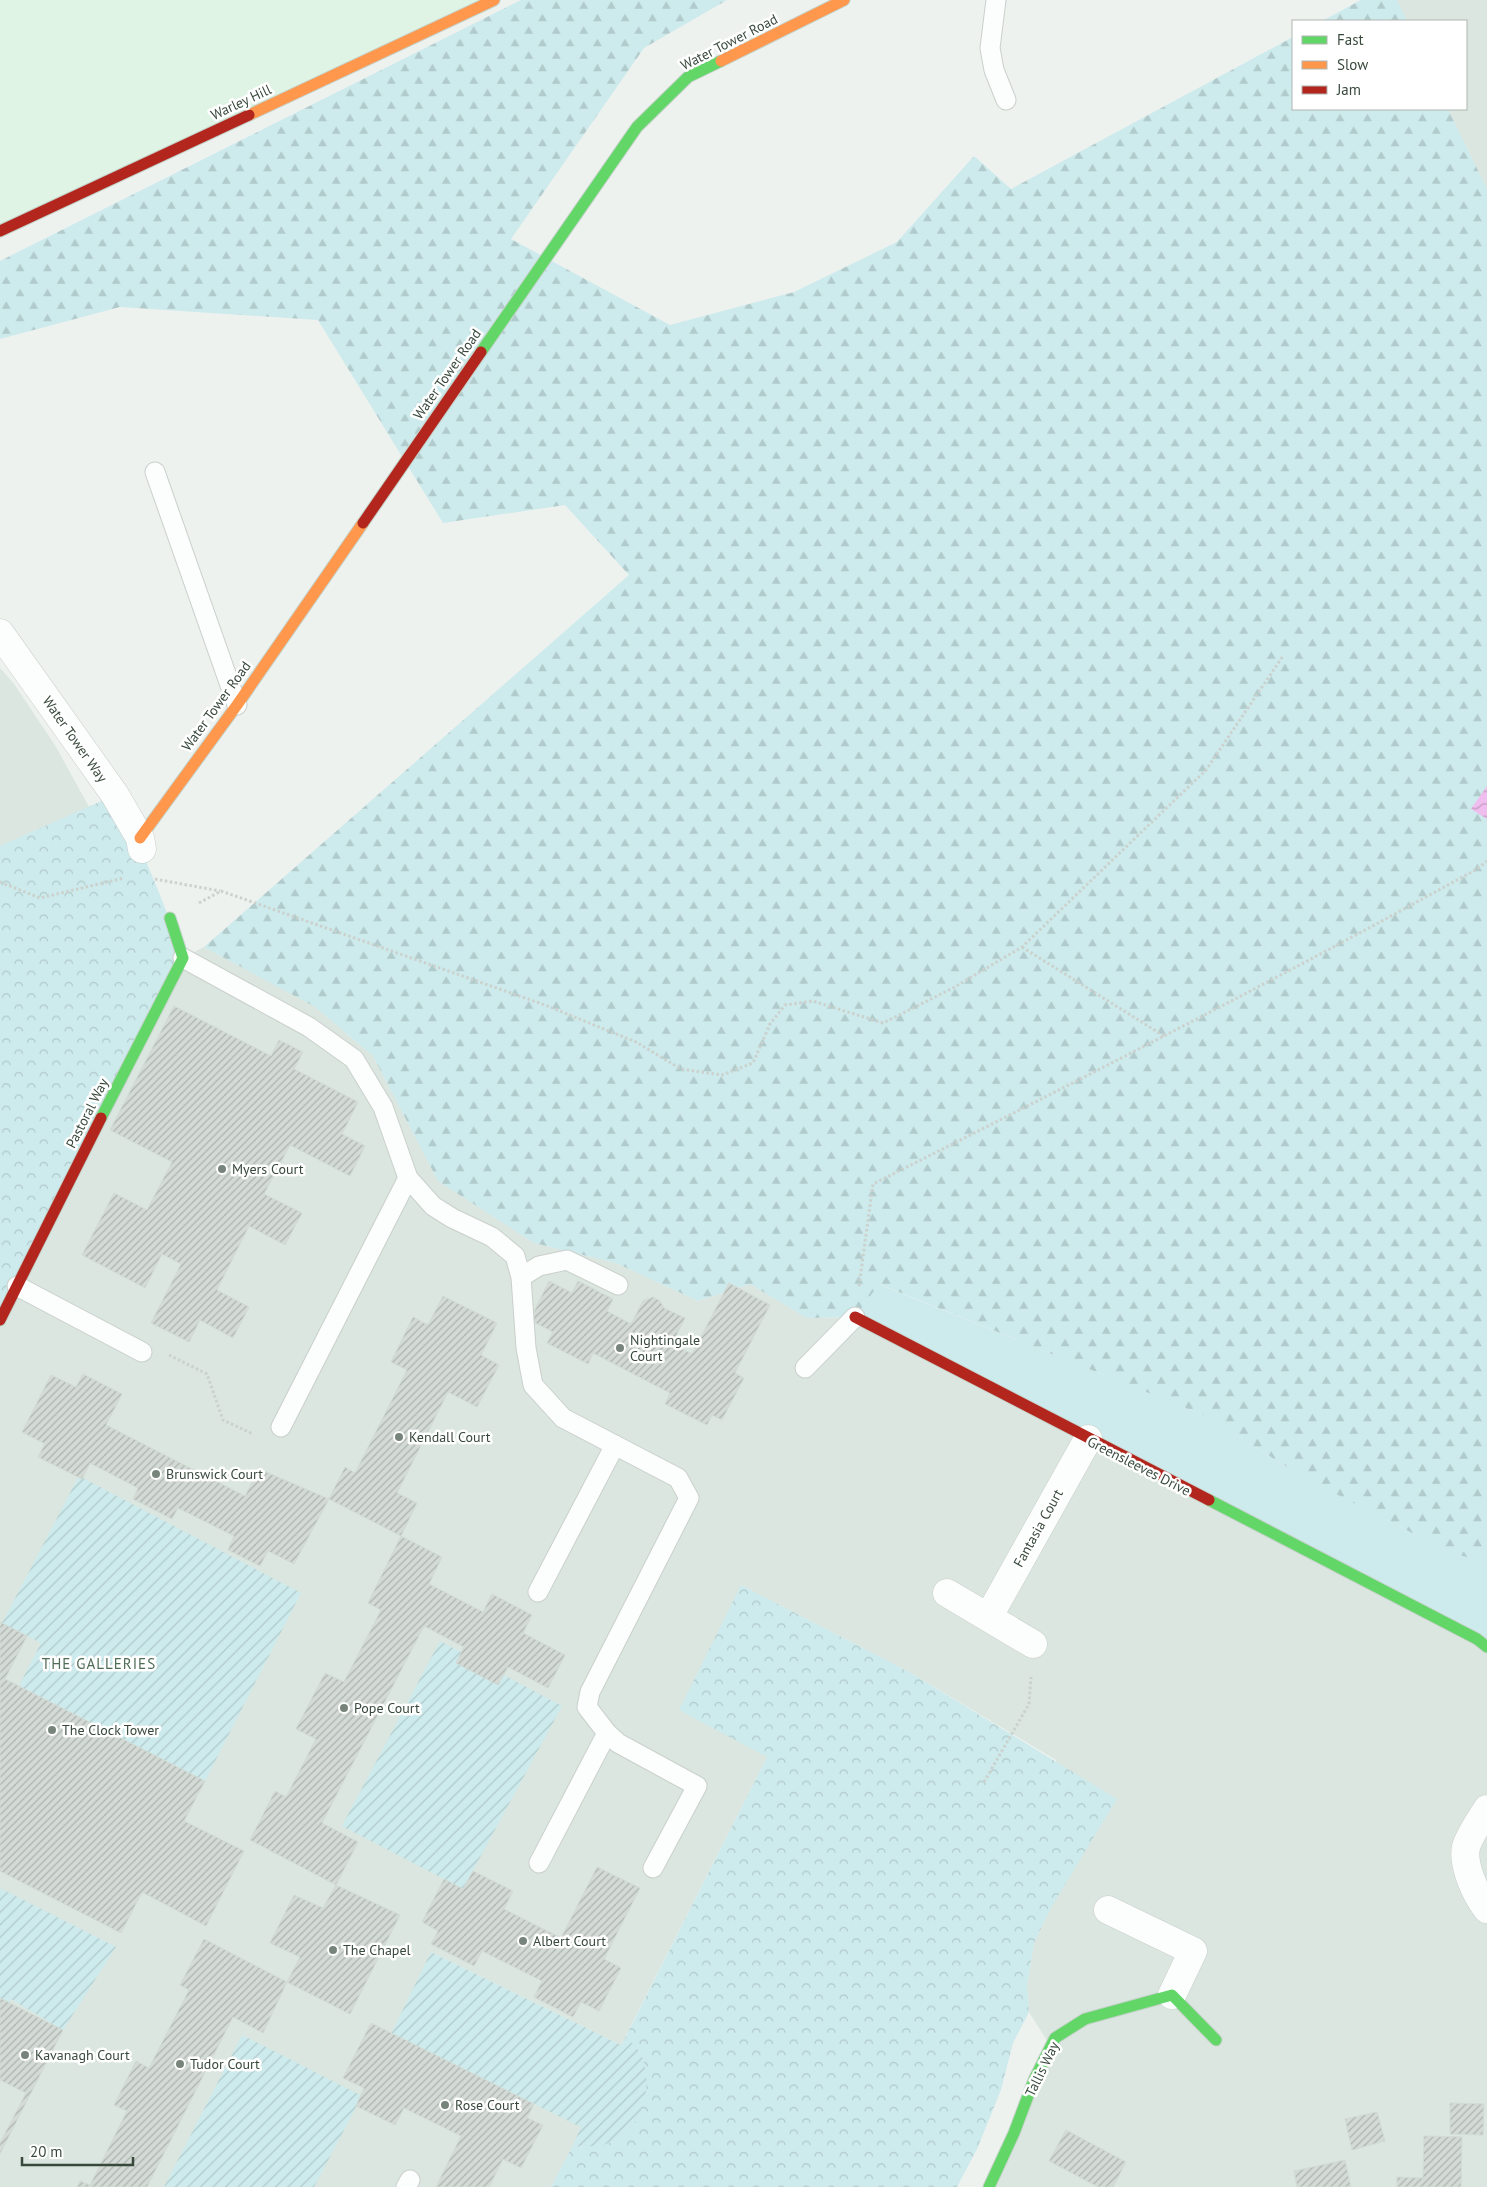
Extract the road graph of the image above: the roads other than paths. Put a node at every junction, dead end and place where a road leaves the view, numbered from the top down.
1 (494, 0) edge
2 (844, 0) edge
3 (996, 0) edge
4 (1006, 100) dead end
5 (0, 231) edge
6 (155, 472) dead end
7 (0, 632) edge
8 (237, 705) junction
9 (141, 843) joint
10 (170, 918) road end
11 (183, 958) junction
12 (408, 1178) junction
13 (521, 1277) junction
14 (618, 1285) dead end
15 (17, 1286) junction
16 (855, 1317) joint
17 (0, 1320) edge
18 (142, 1352) road end
19 (805, 1368) dead end
20 (281, 1427) road end
21 (1088, 1439) junction
22 (615, 1444) junction
23 (538, 1592) dead end
24 (948, 1593) dead end
25 (989, 1616) junction
26 (1033, 1644) road end
27 (1487, 1647) edge
28 (607, 1733) junction
29 (1487, 1809) edge
30 (539, 1863) dead end
31 (653, 1868) dead end
32 (1487, 1909) edge
33 (1108, 1910) dead end
34 (1172, 1995) junction
35 (1216, 2040) dead end
36 (989, 2187) edge

1 - 5 street, Warley Hill
2 - 8 street, Water Tower Road
3 - 4 lane
6 - 8 lane
7 - 9 street, Water Tower Way
8 - 9 street, Water Tower Road
10 - 11 street
11 - 12 lane
11 - 15 street, Pastoral Way
12 - 13 lane
12 - 20 lane
13 - 14 lane
13 - 22 lane
15 - 17 street, Pastoral Way
15 - 18 lane
16 - 19 lane
16 - 21 street, Greensleeves Drive
21 - 25 street, Fantasia Court
21 - 27 street, Greensleeves Drive
22 - 23 lane
22 - 28 lane
24 - 25 street
25 - 26 street
28 - 30 lane
28 - 31 lane
29 - 32 street
33 - 34 street
34 - 35 street
34 - 36 street, Tallis Way

